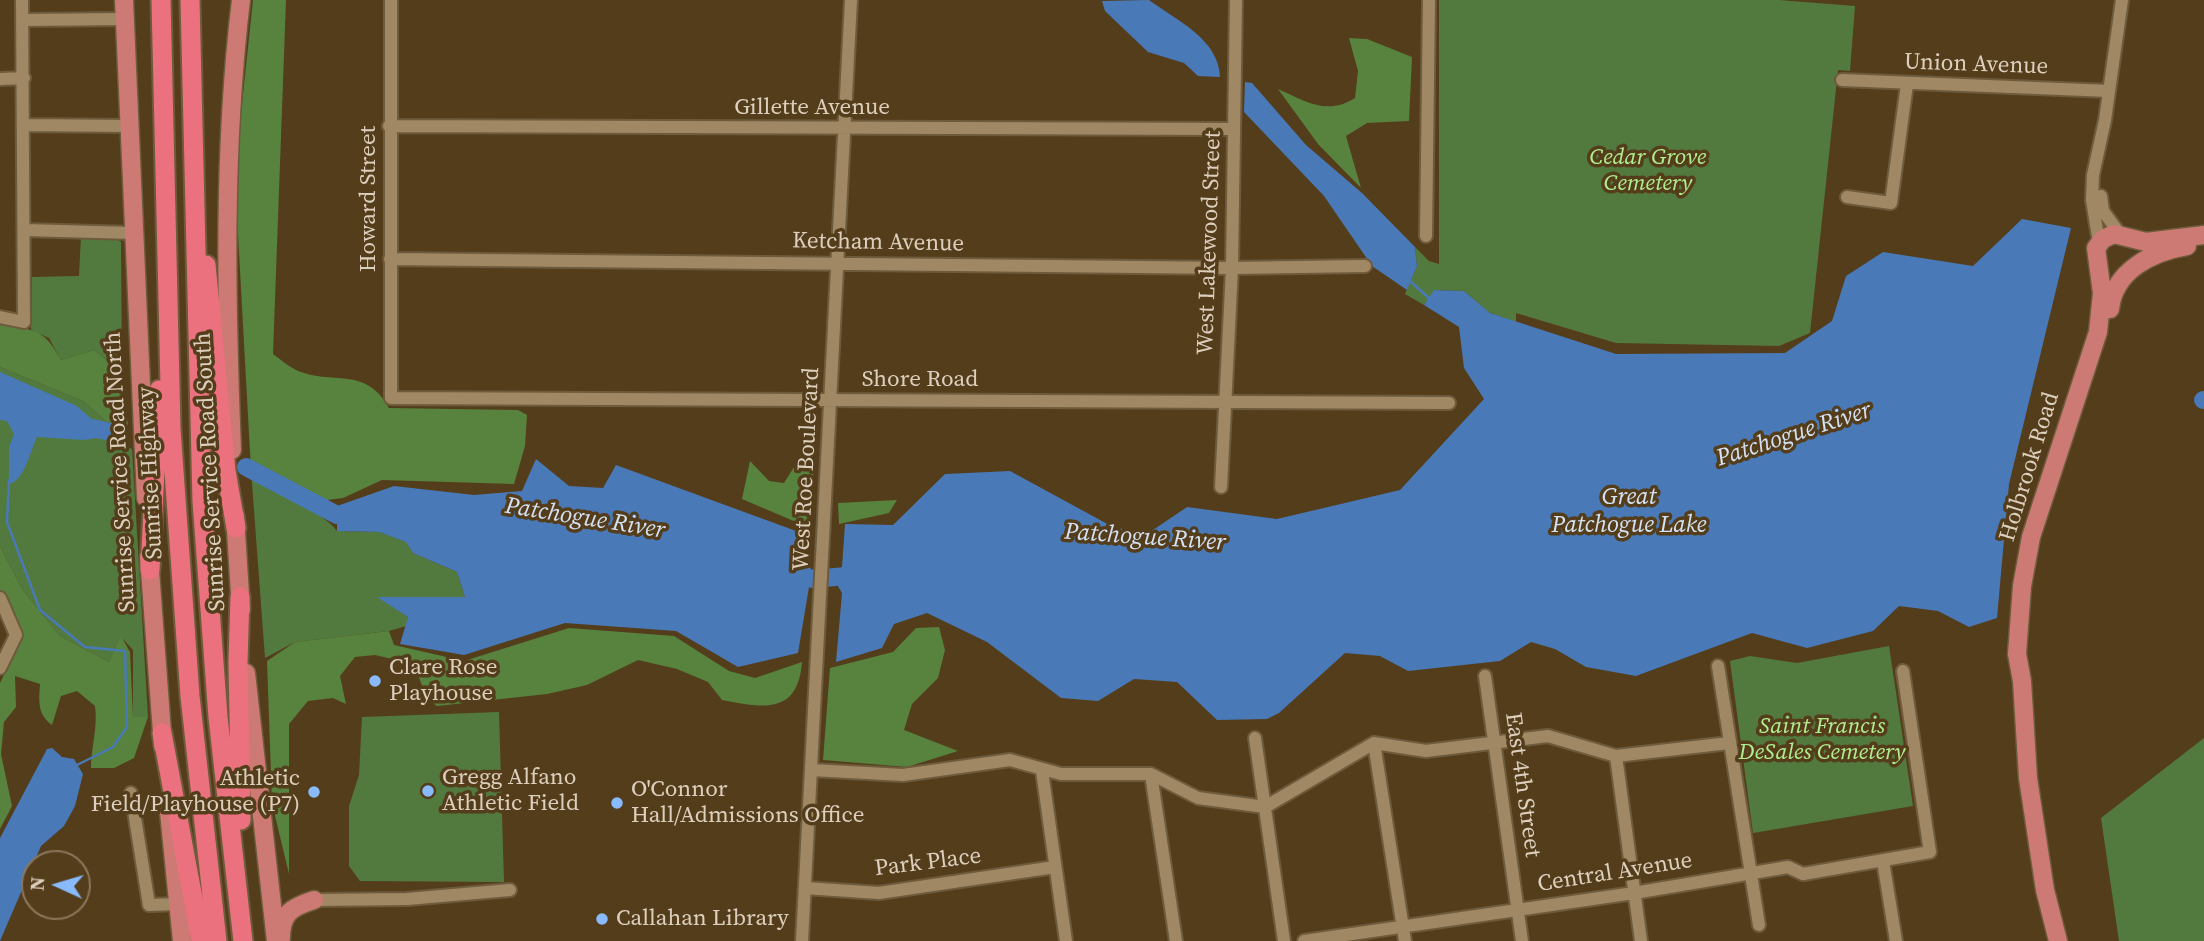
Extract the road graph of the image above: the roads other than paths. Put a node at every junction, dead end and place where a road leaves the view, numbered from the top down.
1 (22, 0) edge
2 (124, 0) edge
3 (160, 0) edge
4 (190, 0) edge
5 (241, 0) edge
6 (391, 0) edge
7 (851, 0) edge
8 (1236, 0) edge
9 (1429, 0) edge
10 (2122, 0) edge
11 (125, 19) junction
12 (23, 20) junction
13 (24, 78) junction
14 (0, 79) edge
15 (1842, 80) dead end
16 (1907, 84) junction
17 (2109, 91) junction
18 (23, 125) junction
19 (129, 125) junction
20 (389, 126) junction
21 (845, 129) junction
22 (1234, 129) junction
23 (2102, 141) junction
24 (194, 173) junction
25 (1847, 197) dead end
26 (24, 230) junction
27 (133, 233) junction
28 (2204, 235) edge
29 (1426, 236) dead end
30 (2125, 237) junction
31 (2204, 241) edge
32 (2099, 243) junction
33 (169, 257) junction
34 (390, 259) junction
35 (839, 264) junction
36 (1365, 266) dead end
37 (1231, 268) junction
38 (2100, 270) junction
39 (2129, 271) junction
40 (0, 317) edge
41 (391, 398) joint
42 (832, 401) junction
43 (1225, 402) junction
44 (1450, 403) dead end
45 (1221, 486) dead end
46 (236, 528) junction
47 (150, 570) junction
48 (240, 597) junction
49 (1, 600) edge
50 (1718, 666) dead end
51 (0, 668) edge
52 (1903, 671) dead end
53 (1485, 676) dead end
54 (2022, 681) junction
55 (162, 733) junction
56 (1255, 738) dead end
57 (1496, 741) junction
58 (1374, 743) junction
59 (1729, 743) junction
60 (1616, 757) junction
61 (812, 770) junction
62 (1042, 771) junction
63 (1151, 774) junction
64 (131, 793) dead end
65 (1265, 807) junction
66 (1883, 861) junction
67 (1055, 867) junction
68 (1752, 873) junction
69 (805, 888) junction
70 (269, 889) junction
71 (510, 890) dead end
72 (2045, 890) junction
73 (1634, 894) junction
74 (314, 900) junction
75 (178, 904) junction
76 (1518, 909) junction
77 (1759, 925) dead end
78 (1403, 926) junction
79 (243, 937) edge
80 (182, 941) edge
81 (201, 941) edge
82 (217, 941) edge
83 (279, 941) edge
84 (802, 941) edge
85 (1066, 941) edge
86 (1176, 941) edge
87 (1284, 941) edge
88 (1304, 941) edge
89 (1405, 941) edge
90 (1522, 941) edge
91 (1640, 941) edge
92 (1896, 941) edge
93 (2048, 941) edge
94 (2058, 941) edge

1 - 12 street
2 - 11 main road, Sunrise Service Road North
3 - 33 highway, Sunrise Highway
4 - 24 highway
5 - 46 main road, Sunrise Service Road South
6 - 20 street, Howard Street
7 - 21 street, West Roe Boulevard
8 - 22 street, West Lakewood Street
9 - 29 street
10 - 17 street
11 - 12 street
11 - 19 main road, Sunrise Service Road North
12 - 13 street
13 - 14 street
13 - 18 street
15 - 16 street, Union Avenue
16 - 17 street, Union Avenue
16 - 25 street
17 - 23 street
18 - 19 street
18 - 26 street
19 - 27 main road, Sunrise Service Road North
20 - 21 street, Gillette Avenue
20 - 34 street, Howard Street
21 - 22 street, Gillette Avenue
21 - 35 street, West Roe Boulevard
22 - 37 street, West Lakewood Street
23 - 30 street
23 - 32 street
24 - 46 highway
24 - 79 highway
26 - 27 street
26 - 40 street
27 - 47 main road, Sunrise Service Road North
28 - 30 main road
30 - 32 main road
30 - 39 main road, Holbrook Road
31 - 39 main road
32 - 38 main road, Holbrook Road
33 - 47 highway
33 - 82 highway, Sunrise Highway
34 - 35 street, Ketcham Avenue
34 - 41 street, Howard Street
35 - 37 street, Ketcham Avenue
35 - 42 street, West Roe Boulevard
36 - 37 street, Ketcham Avenue
37 - 43 street, West Lakewood Street
38 - 39 main road
38 - 54 main road, Holbrook Road
39 - 54 main road, Holbrook Road
41 - 42 street, Shore Road
42 - 43 street, Shore Road
42 - 61 street, West Roe Boulevard
43 - 44 street, Shore Road
43 - 45 street, West Lakewood Street
46 - 48 main road, Sunrise Service Road South
47 - 55 main road, Sunrise Service Road North
48 - 70 main road, Sunrise Service Road South
48 - 79 highway
49 - 51 street
50 - 59 street
52 - 66 street, Central Avenue
53 - 57 street, East 4th Street
54 - 72 main road, Holbrook Road
55 - 75 main road, Sunrise Service Road North
55 - 81 highway
56 - 65 street
57 - 58 street
57 - 60 street
57 - 76 street, East 4th Street
58 - 65 street
58 - 78 street
59 - 60 street
59 - 68 street
60 - 73 street
61 - 62 street
61 - 69 street, West Roe Boulevard
62 - 63 street
62 - 67 street
63 - 65 street
63 - 86 street
64 - 75 street
65 - 87 street
66 - 68 street, Central Avenue
66 - 92 street
67 - 69 street, Park Place
67 - 85 street
68 - 73 street, Central Avenue
68 - 77 street
69 - 84 street, West Roe Boulevard
70 - 74 main road
70 - 83 main road, Sunrise Service Road South
71 - 74 street
72 - 93 main road, Holbrook Road
72 - 94 main road, Holbrook Road
73 - 76 street, Central Avenue
73 - 91 street
74 - 83 main road
75 - 80 main road, Sunrise Service Road North
76 - 78 street, Central Avenue
76 - 90 street, East 4th Street
78 - 88 street, Central Avenue
78 - 89 street

